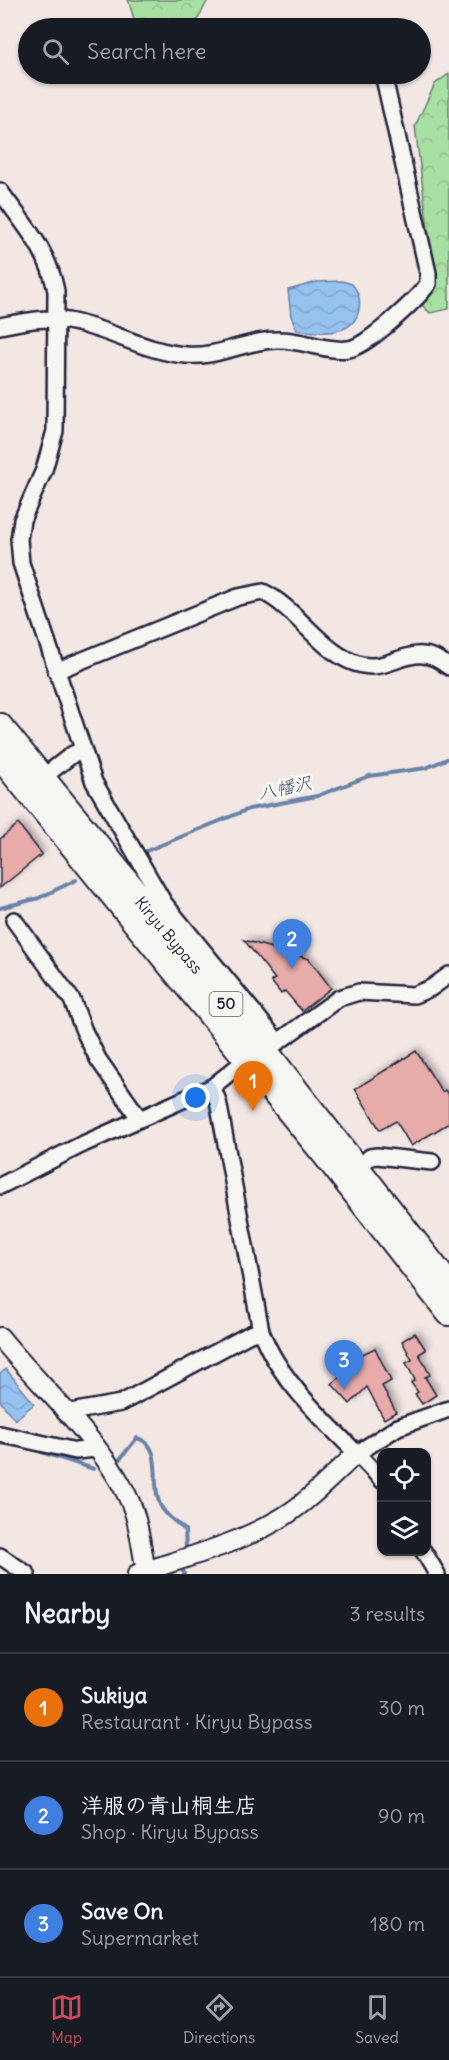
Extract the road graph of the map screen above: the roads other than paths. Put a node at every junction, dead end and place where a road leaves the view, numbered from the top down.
1 (385, 84) edge
2 (0, 191) edge
3 (56, 319) junction
4 (0, 326) edge
5 (449, 667) edge
6 (56, 671) junction
7 (1, 740) edge
8 (81, 751) junction
9 (42, 778) junction
10 (14, 920) dead end
11 (449, 975) edge
12 (263, 1050) junction
13 (212, 1087) junction
14 (139, 1118) junction
15 (432, 1162) dead end
16 (358, 1168) junction
17 (0, 1186) edge
18 (449, 1285) edge
19 (449, 1313) edge
20 (261, 1331) junction
21 (0, 1337) edge
22 (449, 1409) edge
23 (65, 1413) junction
24 (0, 1434) edge
25 (96, 1449) junction
26 (356, 1454) junction
27 (377, 1476) edge
28 (0, 1556) edge
29 (427, 1556) edge
30 (142, 1572) edge
31 (27, 1574) edge
32 (437, 1574) edge

1 - 3 street
2 - 3 street
3 - 4 street
3 - 6 street
5 - 6 street
6 - 8 street
7 - 9 highway, Kiryu Bypass / 50
7 - 12 highway, Kiryu Bypass / 50
8 - 9 street
8 - 12 street
9 - 12 highway, Kiryu Bypass / 50
10 - 14 street
11 - 12 street
12 - 13 street
12 - 16 highway, Kiryu Bypass / 50
12 - 19 highway, Kiryu Bypass / 50
13 - 14 street
13 - 20 street
14 - 17 street
15 - 16 street
16 - 18 highway, Kiryu Bypass / 50
20 - 23 street
20 - 26 street
21 - 23 street
22 - 26 street
23 - 25 street
24 - 25 street
25 - 30 street
26 - 27 street
26 - 30 street
28 - 31 street
29 - 32 street

